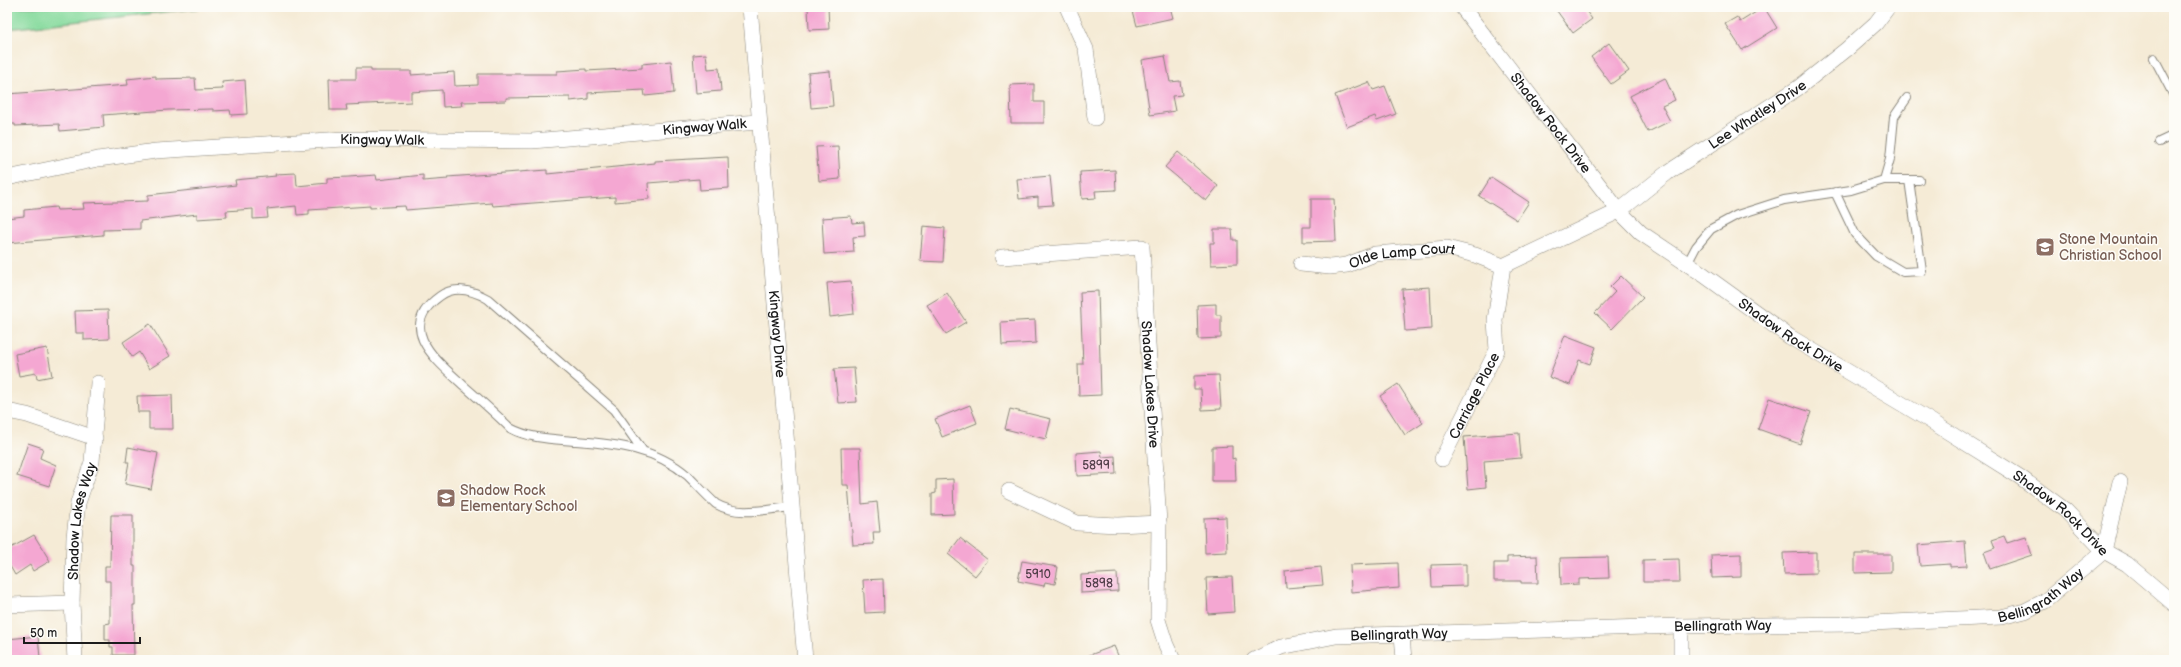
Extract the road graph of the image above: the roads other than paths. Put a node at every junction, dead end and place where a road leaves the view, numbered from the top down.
1 (750, 7) edge
2 (1068, 7) edge
3 (1462, 7) edge
4 (1888, 7) edge
5 (2154, 58) dead end
6 (2174, 96) edge
7 (1907, 98) dead end
8 (1095, 118) dead end
9 (758, 122) junction
10 (2174, 135) edge
11 (2159, 142) dead end
12 (7, 178) edge
13 (1884, 180) junction
14 (1909, 180) junction
15 (1919, 180) dead end
16 (1835, 192) junction
17 (1619, 211) junction
18 (1002, 257) dead end
19 (1301, 264) dead end
20 (1688, 264) junction
21 (1503, 266) junction
22 (98, 383) dead end
23 (7, 411) edge
24 (95, 438) junction
25 (643, 451) junction
26 (1442, 460) dead end
27 (2120, 482) dead end
28 (1008, 491) dead end
29 (792, 507) junction
30 (1159, 523) junction
31 (2104, 551) junction
32 (72, 603) junction
33 (2174, 604) edge
34 (7, 605) edge
35 (1681, 626) junction
36 (1402, 635) junction
37 (75, 660) edge
38 (806, 660) edge
39 (1173, 660) edge
40 (1254, 660) edge
41 (1404, 660) edge
42 (1681, 660) edge

1 - 9 street, Kingway Drive
2 - 8 street
3 - 17 street, Shadow Rock Drive
4 - 17 street, Lee Whatley Drive
5 - 6 lane
7 - 13 lane
9 - 12 street, Kingway Walk
9 - 29 street, Kingway Drive
10 - 11 lane
13 - 14 lane
13 - 16 lane
14 - 15 lane
14 - 16 lane
16 - 20 lane
17 - 20 street, Shadow Rock Drive
17 - 21 street
18 - 30 street, Shadow Lakes Drive
19 - 21 street, Olde Lamp Court
20 - 31 street, Shadow Rock Drive
21 - 26 street, Carriage Place
22 - 24 street, Shadow Lakes Way
23 - 24 street
24 - 32 street, Shadow Lakes Way
25 - 25 lane
25 - 29 lane
27 - 31 street
28 - 30 street
29 - 38 street, Kingway Drive
30 - 39 street, Shadow Lakes Drive
31 - 33 street, Shadow Rock Drive
31 - 35 street, Bellingrath Way
32 - 34 street
32 - 37 street, Shadow Lakes Way
35 - 36 street, Bellingrath Way
35 - 42 street
36 - 40 street, Bellingrath Way
36 - 41 street

